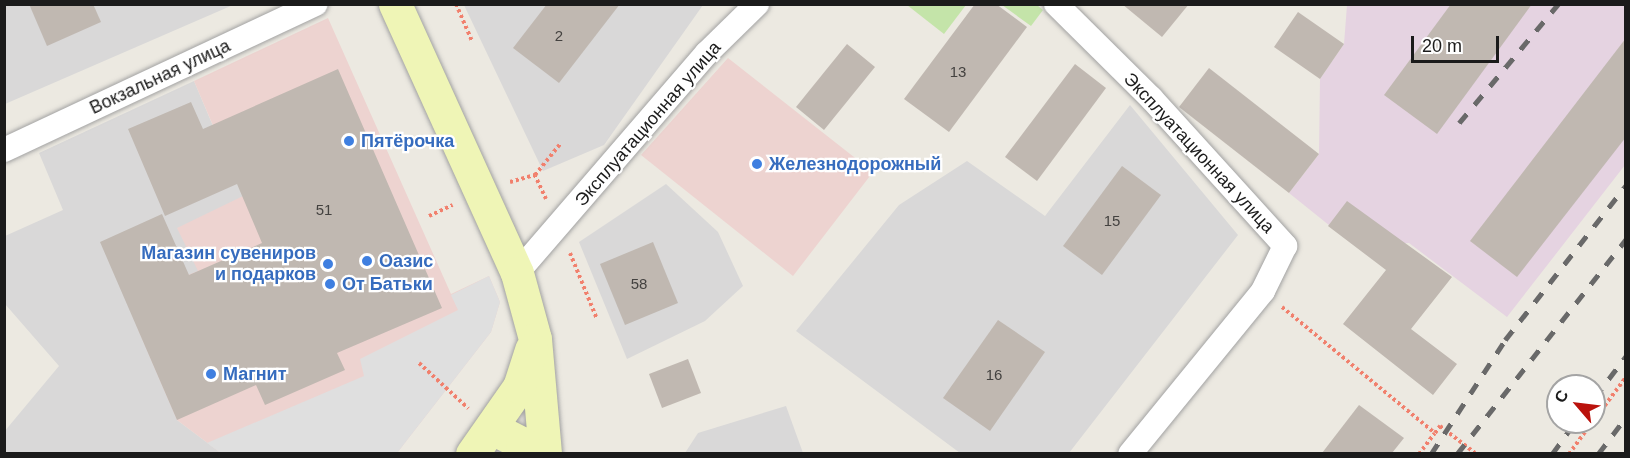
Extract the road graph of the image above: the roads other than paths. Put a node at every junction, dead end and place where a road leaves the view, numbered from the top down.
1 (316, 4) edge
2 (395, 4) edge
3 (757, 4) edge
4 (1056, 4) edge
5 (4, 150) edge
6 (517, 273) junction
7 (535, 339) junction
8 (484, 439) edge
9 (529, 453) edge
10 (545, 453) edge
11 (1130, 453) edge

1 - 5 street, Вокзальная улица
2 - 6 street
3 - 6 street, Эксплуатационная улица
4 - 11 street, Эксплуатационная улица
6 - 7 street
7 - 8 street
7 - 10 street
8 - 9 street

